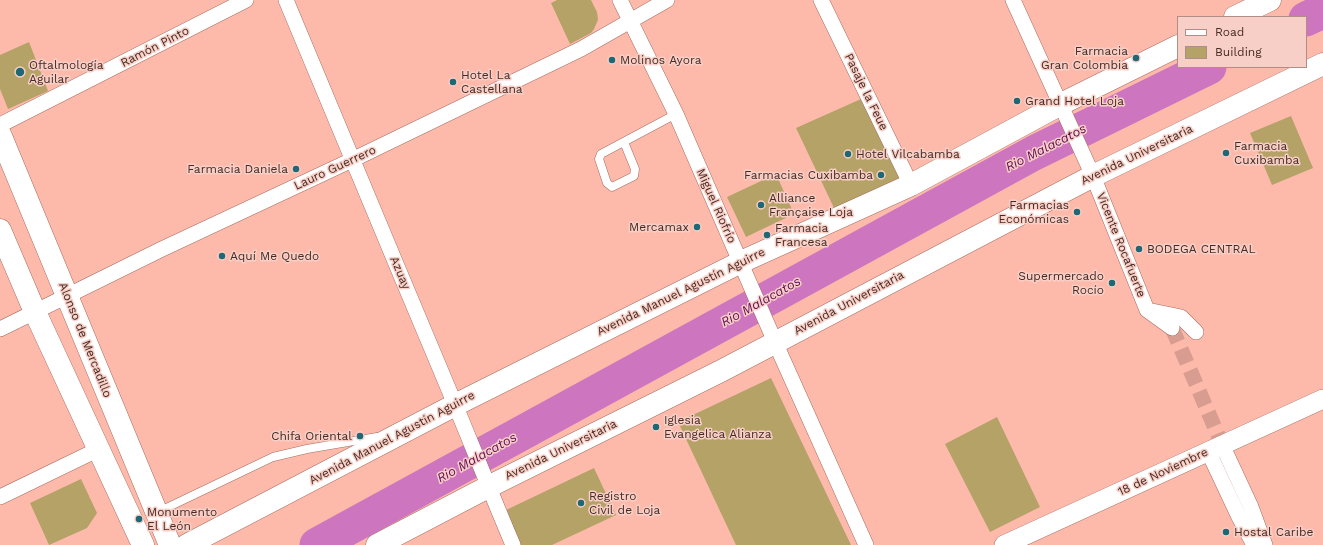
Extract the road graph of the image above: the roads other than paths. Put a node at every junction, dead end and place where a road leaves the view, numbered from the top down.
1 (246, 0) edge
2 (286, 0) edge
3 (620, 0) edge
4 (667, 0) edge
5 (821, 0) edge
6 (1013, 0) edge
7 (1270, 0) edge
8 (1237, 16) edge
9 (631, 21) junction
10 (1177, 46) edge
11 (1323, 64) edge
12 (1061, 104) junction
13 (676, 114) junction
14 (0, 125) edge
15 (0, 134) edge
16 (624, 142) junction
17 (352, 160) junction
18 (1093, 176) junction
19 (910, 185) junction
20 (0, 230) edge
21 (743, 266) junction
22 (67, 296) junction
23 (1147, 310) junction
24 (35, 312) junction
25 (1172, 328) tunnel mouth
26 (0, 329) edge
27 (1196, 332) dead end
28 (773, 336) junction
29 (1323, 399) edge
30 (457, 410) junction
31 (402, 433) junction
32 (99, 449) junction
33 (1216, 450) junction
34 (140, 474) junction
35 (485, 479) junction
36 (116, 486) junction
37 (0, 497) edge
38 (157, 513) junction
39 (143, 545) edge
40 (170, 545) edge
41 (187, 545) edge
42 (377, 545) edge
43 (513, 545) edge
44 (866, 545) edge
45 (1004, 545) edge
46 (1254, 545) edge
47 (1264, 545) edge

1 - 14 street, Ramón Pinto
2 - 17 street, Azuay
3 - 9 street, Miguel Riofrío
4 - 9 street, Lauro Guerrero
5 - 19 street, Pasaje la Feue
6 - 12 street, Vicente Rocafuerte
7 - 8 main road
9 - 13 street, Miguel Riofrío
9 - 17 street, Lauro Guerrero
10 - 12 main road, Avenida Manuel Agustín Aguirre
11 - 18 main road, Avenida Universitaria
12 - 18 street, Vicente Rocafuerte
12 - 19 main road, Avenida Manuel Agustín Aguirre
13 - 16 lane
13 - 21 street, Miguel Riofrío
15 - 22 main road, Alonso de Mercadillo
16 - 16 lane
17 - 22 street, Lauro Guerrero
17 - 30 street, Azuay
18 - 23 street, Vicente Rocafuerte
18 - 28 main road, Avenida Universitaria
19 - 21 main road, Avenida Manuel Agustín Aguirre
20 - 24 main road
21 - 28 street, Miguel Riofrío
21 - 30 main road, Avenida Manuel Agustín Aguirre
22 - 24 street, Lauro Guerrero
22 - 34 main road, Alonso de Mercadillo
23 - 25 street, Vicente Rocafuerte
23 - 27 street
24 - 26 street, Lauro Guerrero
24 - 32 main road
28 - 35 main road, Avenida Universitaria
28 - 44 street, Miguel Riofrío
29 - 33 street, 18 de Noviembre
30 - 31 main road, Avenida Manuel Agustín Aguirre
30 - 35 street, Azuay
31 - 38 lane
31 - 41 main road, Avenida Manuel Agustín Aguirre
32 - 36 main road
32 - 37 street
33 - 45 street, 18 de Noviembre
33 - 46 street
33 - 47 street
34 - 36 main road
34 - 38 main road, Alonso de Mercadillo
35 - 42 main road, Avenida Universitaria
35 - 43 street, Azuay
36 - 39 main road
38 - 40 main road, Alonso de Mercadillo

